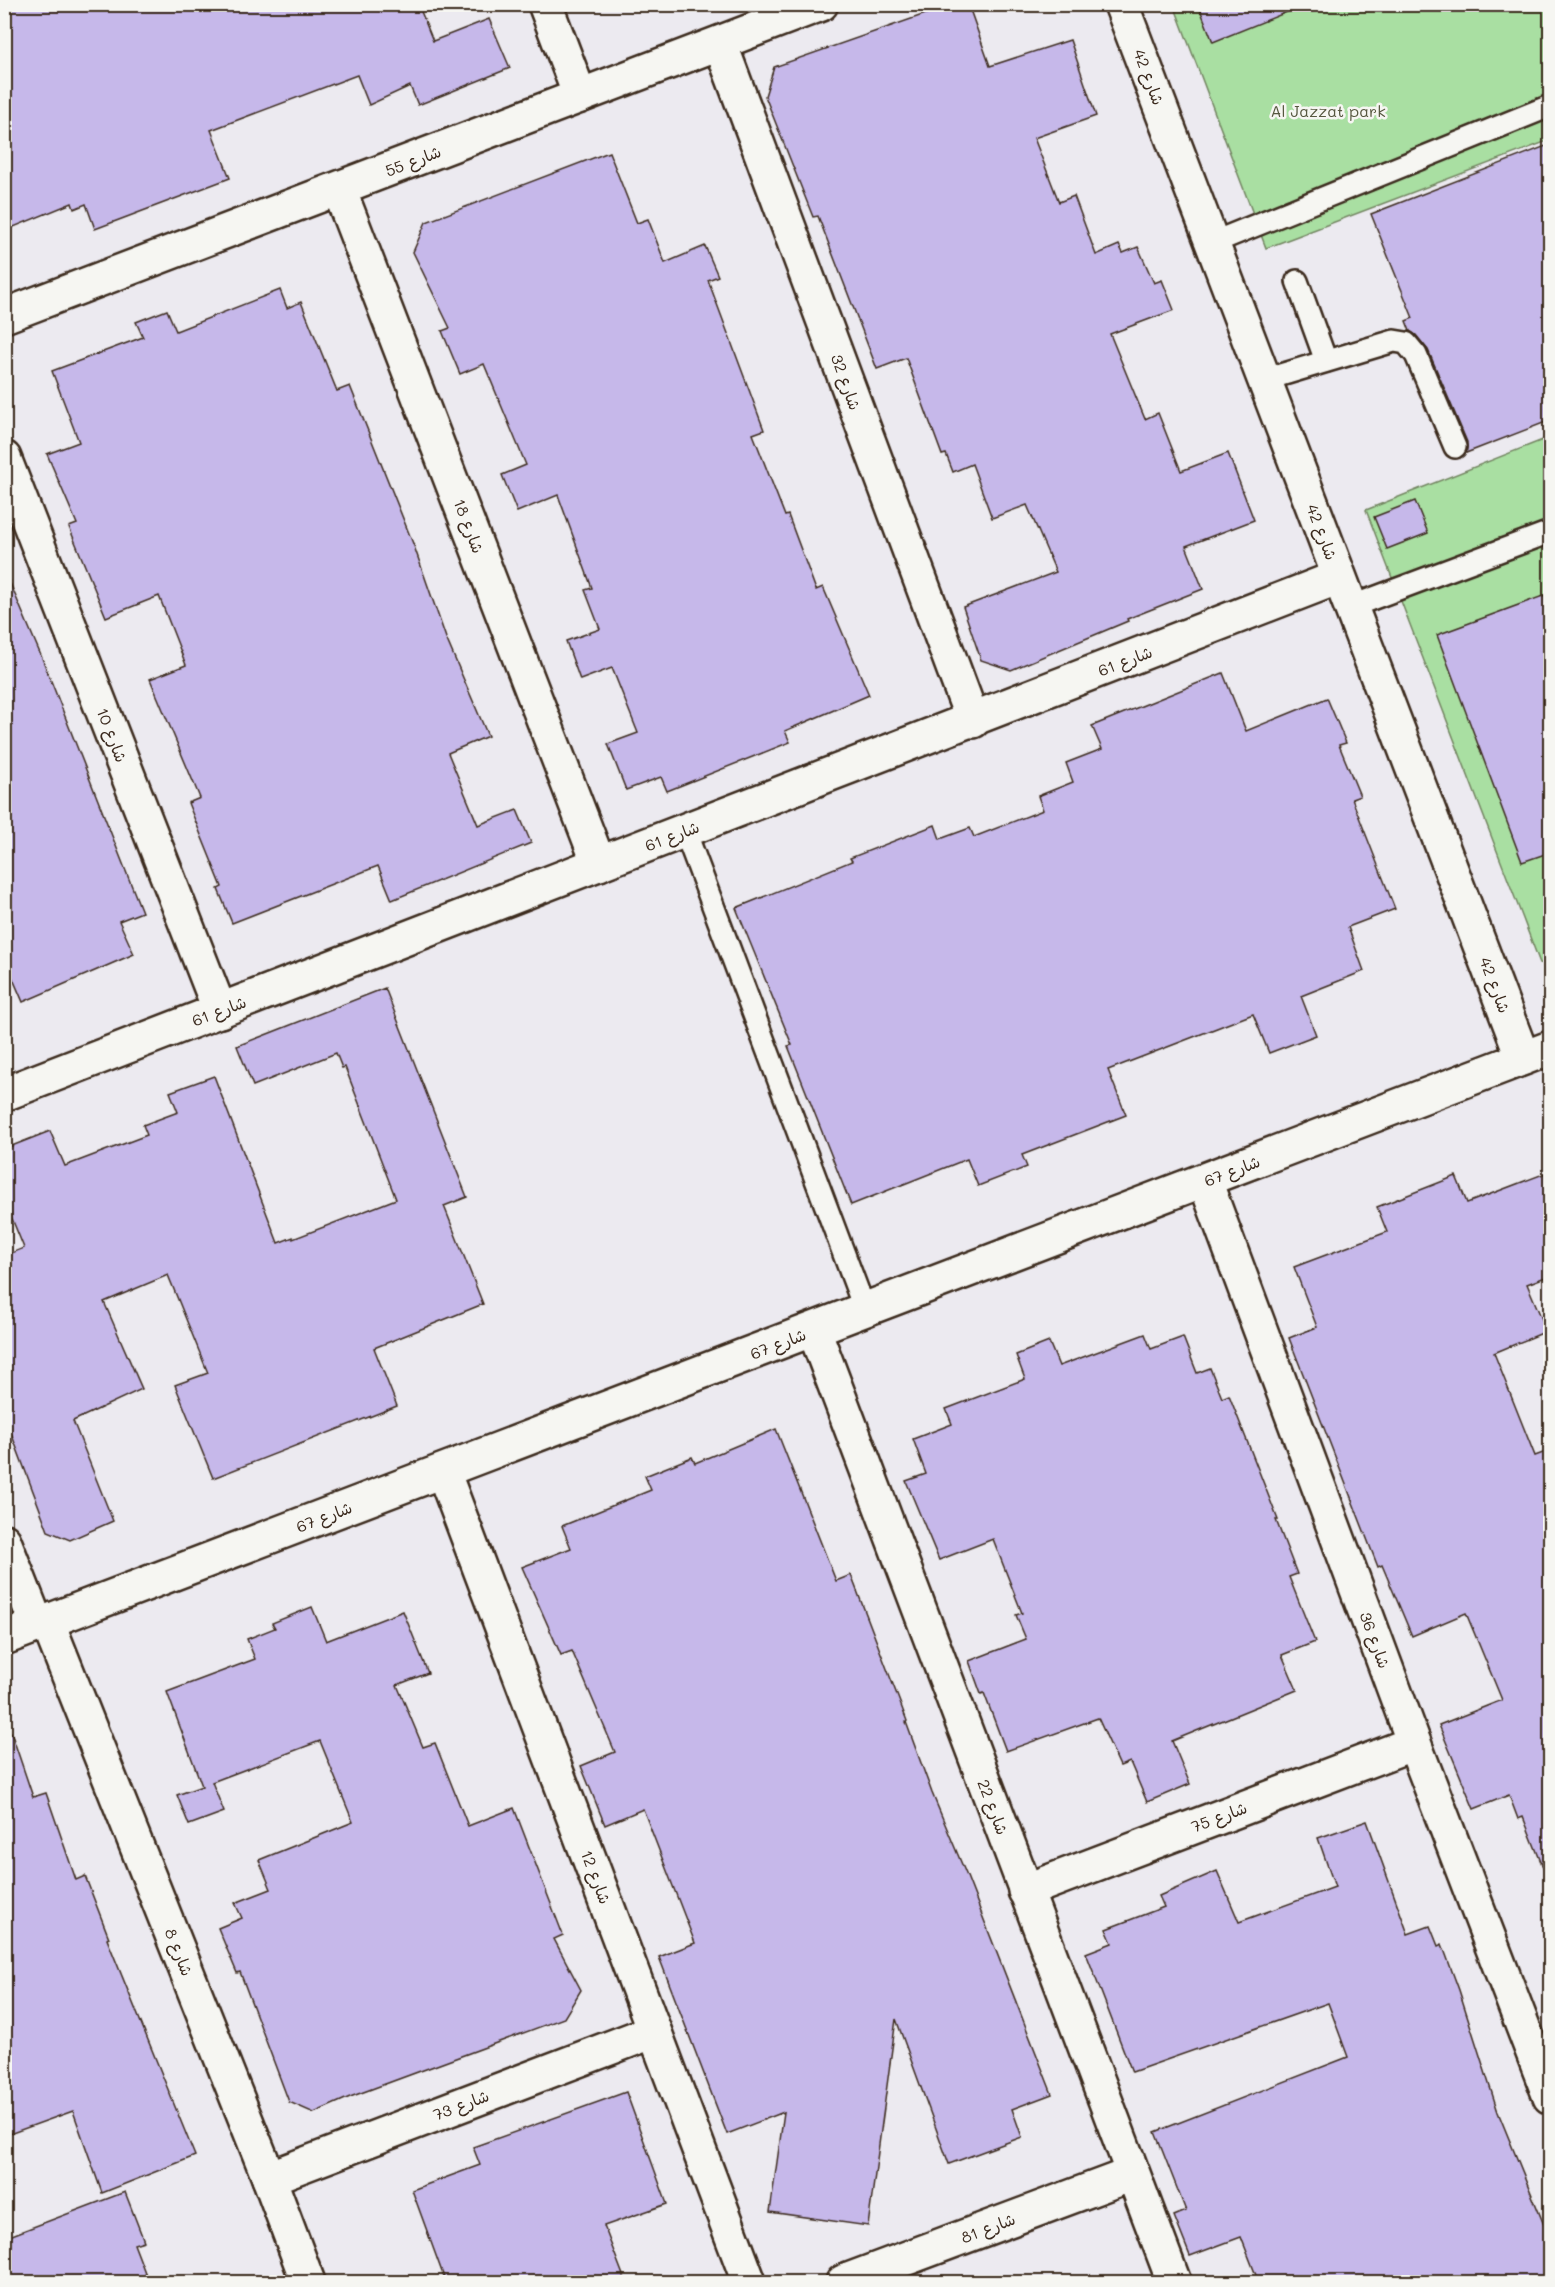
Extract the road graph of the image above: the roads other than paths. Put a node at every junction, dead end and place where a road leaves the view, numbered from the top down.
1 (545, 4) edge
2 (820, 4) edge
3 (1121, 4) edge
4 (720, 43) junction
5 (580, 96) junction
6 (1551, 106) edge
7 (339, 189) junction
8 (1212, 243) junction
9 (1297, 280) dead end
10 (4, 316) edge
11 (1326, 362) junction
12 (1264, 380) junction
13 (1455, 447) dead end
14 (4, 459) edge
15 (1551, 532) edge
16 (1339, 577) junction
17 (1350, 608) junction
18 (973, 721) junction
19 (685, 831) junction
20 (599, 864) junction
21 (220, 1011) junction
22 (1537, 1053) edge
23 (4, 1094) edge
24 (1205, 1181) junction
25 (865, 1310) junction
26 (814, 1330) junction
27 (443, 1471) junction
28 (4, 1541) edge
29 (42, 1623) junction
30 (4, 1638) edge
31 (1414, 1743) junction
32 (1025, 1891) junction
33 (654, 2031) junction
34 (1539, 2031) edge
35 (1551, 2097) edge
36 (1132, 2174) junction
37 (269, 2178) junction
38 (308, 2283) edge
39 (749, 2283) edge
40 (843, 2283) edge
41 (1173, 2283) edge

1 - 5 street
2 - 4 street, شارع 55
3 - 8 street, شارع 42
4 - 5 street, شارع 55
4 - 18 street, شارع 32
5 - 7 street, شارع 55
6 - 8 lane
7 - 10 street, شارع 55
7 - 20 street, شارع 18
8 - 12 street, شارع 42
9 - 11 lane
11 - 12 lane
11 - 13 lane
12 - 16 street, شارع 42
14 - 21 street, شارع 10
15 - 17 lane
16 - 17 street, شارع 42
16 - 18 street, شارع 61
17 - 22 street, شارع 42
18 - 19 street, شارع 61
19 - 20 street, شارع 61
19 - 25 lane
20 - 21 street, شارع 61
21 - 23 street, شارع 61
22 - 24 street, شارع 67
24 - 25 street, شارع 67
24 - 31 street, شارع 36
25 - 26 street, شارع 67
26 - 27 street, شارع 67
26 - 32 street, شارع 22
27 - 29 street, شارع 67
27 - 33 street, شارع 12
28 - 29 street, شارع 8
29 - 30 street, شارع 67
29 - 37 street, شارع 8
31 - 32 street, شارع 75
31 - 34 street, شارع 36
32 - 36 street, شارع 22
33 - 37 street, شارع 73
33 - 39 street, شارع 12
34 - 35 street, شارع 36
36 - 40 street, شارع 81
36 - 41 street, شارع 22
37 - 38 street, شارع 8

